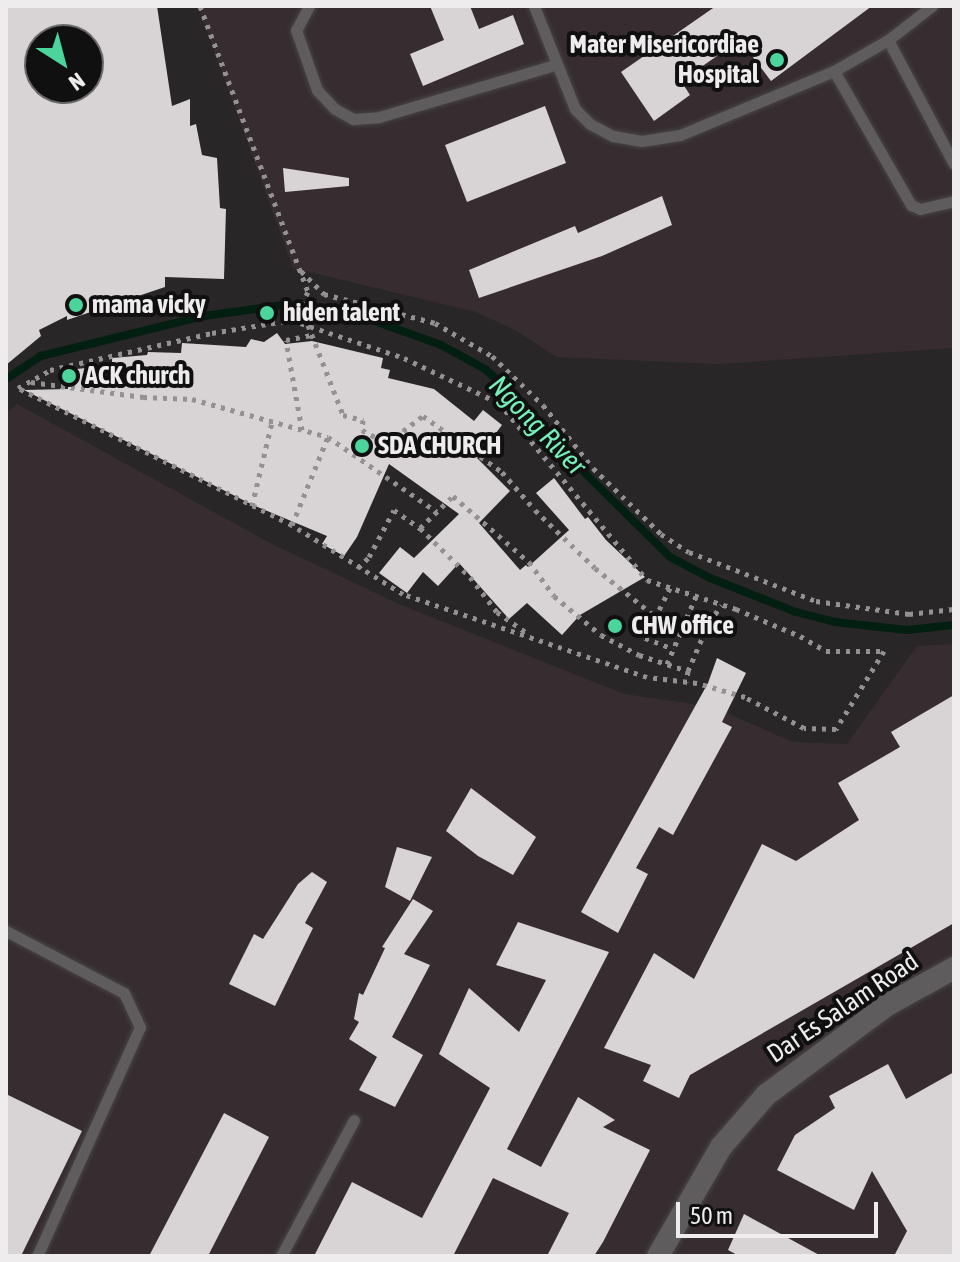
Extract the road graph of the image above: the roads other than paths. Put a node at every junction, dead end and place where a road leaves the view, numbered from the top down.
1 (309, 6) edge
2 (534, 6) edge
3 (932, 6) edge
4 (888, 40) junction
5 (555, 65) junction
6 (834, 71) junction
7 (953, 160) edge
8 (954, 201) edge
9 (6, 931) edge
10 (954, 968) edge
11 (354, 1120) dead end
12 (37, 1256) edge
13 (281, 1256) edge
14 (658, 1256) edge

1 - 5 lane
2 - 5 lane
3 - 4 lane
4 - 6 lane
4 - 7 lane
5 - 6 lane
6 - 8 lane
9 - 12 lane
10 - 14 street, Dar Es Salam Road
11 - 13 lane

